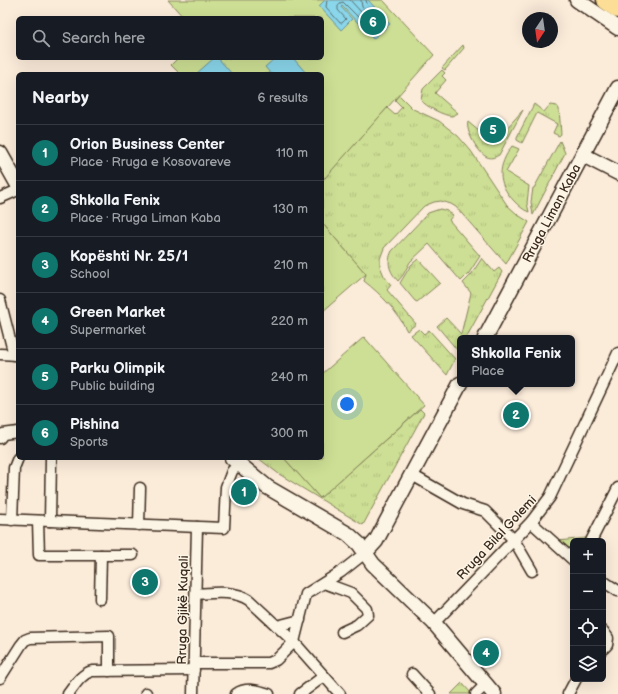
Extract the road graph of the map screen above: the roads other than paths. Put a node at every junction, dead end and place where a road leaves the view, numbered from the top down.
1 (577, 0) edge
2 (606, 0) edge
3 (618, 9) edge
4 (618, 28) edge
5 (618, 88) edge
6 (0, 153) edge
7 (583, 155) junction
8 (618, 173) edge
9 (16, 181) edge
10 (16, 191) edge
11 (0, 198) edge
12 (0, 300) edge
13 (487, 335) edge
14 (618, 353) edge
15 (0, 354) edge
16 (16, 355) edge
17 (458, 387) edge
18 (16, 432) edge
19 (0, 438) edge
20 (17, 460) edge
21 (51, 460) edge
22 (235, 461) edge
23 (412, 475) junction
24 (140, 488) dead end
25 (618, 488) edge
26 (0, 519) edge
27 (12, 520) junction
28 (38, 521) junction
29 (50, 521) junction
30 (531, 522) junction
31 (139, 525) junction
32 (197, 527) junction
33 (593, 538) edge
34 (514, 540) junction
35 (365, 553) junction
36 (101, 555) junction
37 (133, 555) dead end
38 (570, 557) edge
39 (532, 571) dead end
40 (324, 583) junction
41 (606, 583) edge
42 (618, 591) edge
43 (196, 594) junction
44 (100, 598) dead end
45 (300, 620) junction
46 (434, 623) junction
47 (277, 626) junction
48 (342, 632) dead end
49 (606, 635) edge
50 (294, 642) junction
51 (606, 646) edge
52 (194, 666) junction
53 (109, 671) junction
54 (412, 674) dead end
55 (324, 676) junction
56 (0, 678) edge
57 (574, 682) edge
58 (485, 691) edge
59 (68, 694) edge
60 (193, 694) edge
61 (236, 694) edge
62 (269, 694) edge
63 (300, 694) edge
64 (340, 694) edge
65 (430, 694) edge
66 (568, 694) edge

1 - 4 street
2 - 3 highway
5 - 7 street, Rruga Liman Kaba
6 - 9 street
7 - 8 street
7 - 13 street, Rruga Liman Kaba
10 - 11 street
12 - 16 street
14 - 30 street, Rruga Bilal Golemi
15 - 16 street
17 - 23 street
18 - 19 street
20 - 27 street
21 - 29 street
22 - 32 street
22 - 35 street
23 - 34 street
23 - 35 street
24 - 31 street
25 - 33 street
26 - 27 street
27 - 28 street
28 - 29 street
28 - 36 street
29 - 31 street
30 - 34 street, Rruga Bilal Golemi
30 - 38 street
31 - 32 street
32 - 43 street, Rruga Gjikë Kuqali
34 - 39 street
34 - 46 street, Rruga Bilal Golemi
35 - 40 street
35 - 46 street
36 - 37 street
36 - 44 street
40 - 45 street
40 - 48 street
41 - 42 street
43 - 47 street
43 - 52 street, Rruga Gjikë Kuqali
45 - 47 street
45 - 50 street
46 - 58 street
47 - 50 street
49 - 51 street
50 - 52 street
50 - 55 street
52 - 53 street
52 - 60 street, Rruga Gjikë Kuqali
53 - 56 street
53 - 59 street
54 - 65 street
55 - 63 street
55 - 64 street
57 - 66 street
61 - 62 street

